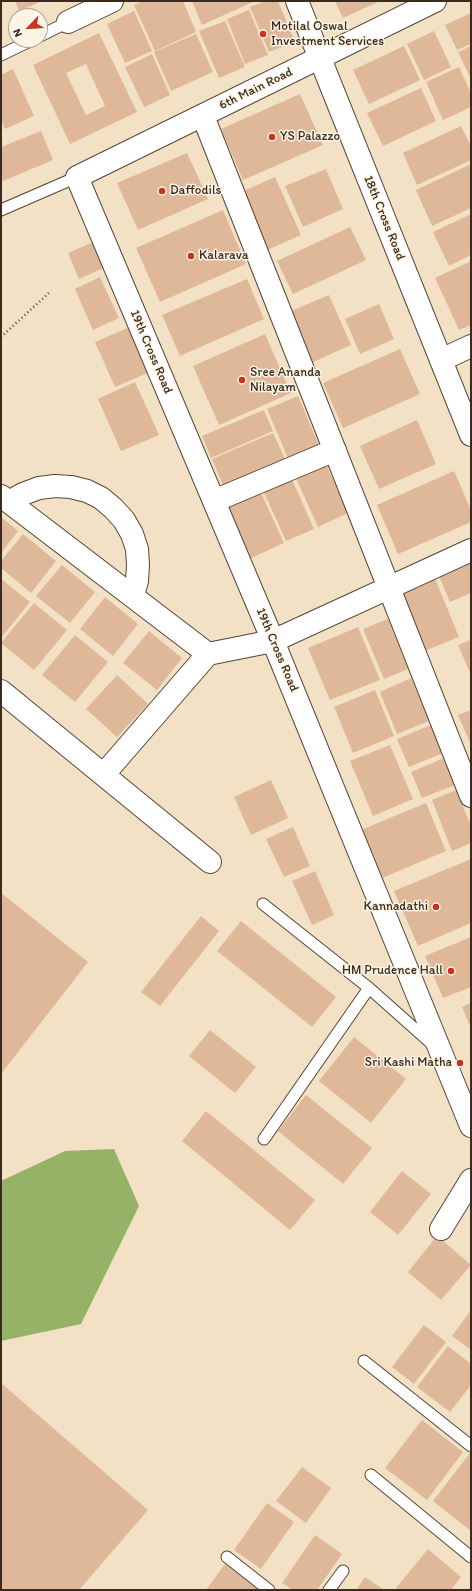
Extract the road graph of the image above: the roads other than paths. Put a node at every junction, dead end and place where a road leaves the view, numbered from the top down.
1 (112, 1) edge
2 (297, 1) edge
3 (435, 1) edge
4 (68, 22) joint
5 (48, 32) edge
6 (15, 48) edge
7 (1, 55) edge
8 (320, 57) junction
9 (203, 116) junction
10 (77, 177) junction
11 (1, 210) edge
12 (471, 346) edge
13 (441, 360) junction
14 (471, 435) edge
15 (335, 450) junction
16 (5, 499) edge
17 (214, 501) junction
18 (471, 550) edge
19 (389, 588) junction
20 (133, 596) junction
21 (273, 641) junction
22 (208, 654) junction
23 (1, 691) edge
24 (104, 774) junction
25 (471, 796) edge
26 (210, 862) dead end
27 (263, 904) dead end
28 (369, 988) junction
29 (441, 1051) junction
30 (471, 1126) edge
31 (264, 1138) dead end
32 (471, 1180) edge
33 (441, 1229) dead end
34 (364, 1361) dead end
35 (471, 1446) edge
36 (371, 1475) dead end
37 (227, 1557) dead end
38 (471, 1557) edge
39 (343, 1571) dead end
40 (269, 1590) edge
41 (329, 1590) edge

1 - 4 street
2 - 8 street, 18th Cross Road
3 - 8 street, 6th Main Road
4 - 5 lane
6 - 7 lane
8 - 9 street, 6th Main Road
8 - 13 street, 18th Cross Road
9 - 10 street, 6th Main Road
9 - 15 street
10 - 11 lane
10 - 17 street, 19th Cross Road
12 - 13 street
13 - 14 street, 18th Cross Road
15 - 17 street
15 - 19 street
16 - 20 street
16 - 20 street
17 - 21 street, 19th Cross Road
18 - 19 street
19 - 21 street
19 - 25 street
20 - 22 street
21 - 22 street
21 - 29 street, 19th Cross Road
22 - 24 street
23 - 24 street
24 - 26 street
27 - 28 lane
28 - 29 lane
28 - 31 lane
29 - 30 street, 19th Cross Road
32 - 33 street
34 - 35 lane
36 - 38 lane
37 - 40 lane
39 - 41 lane

